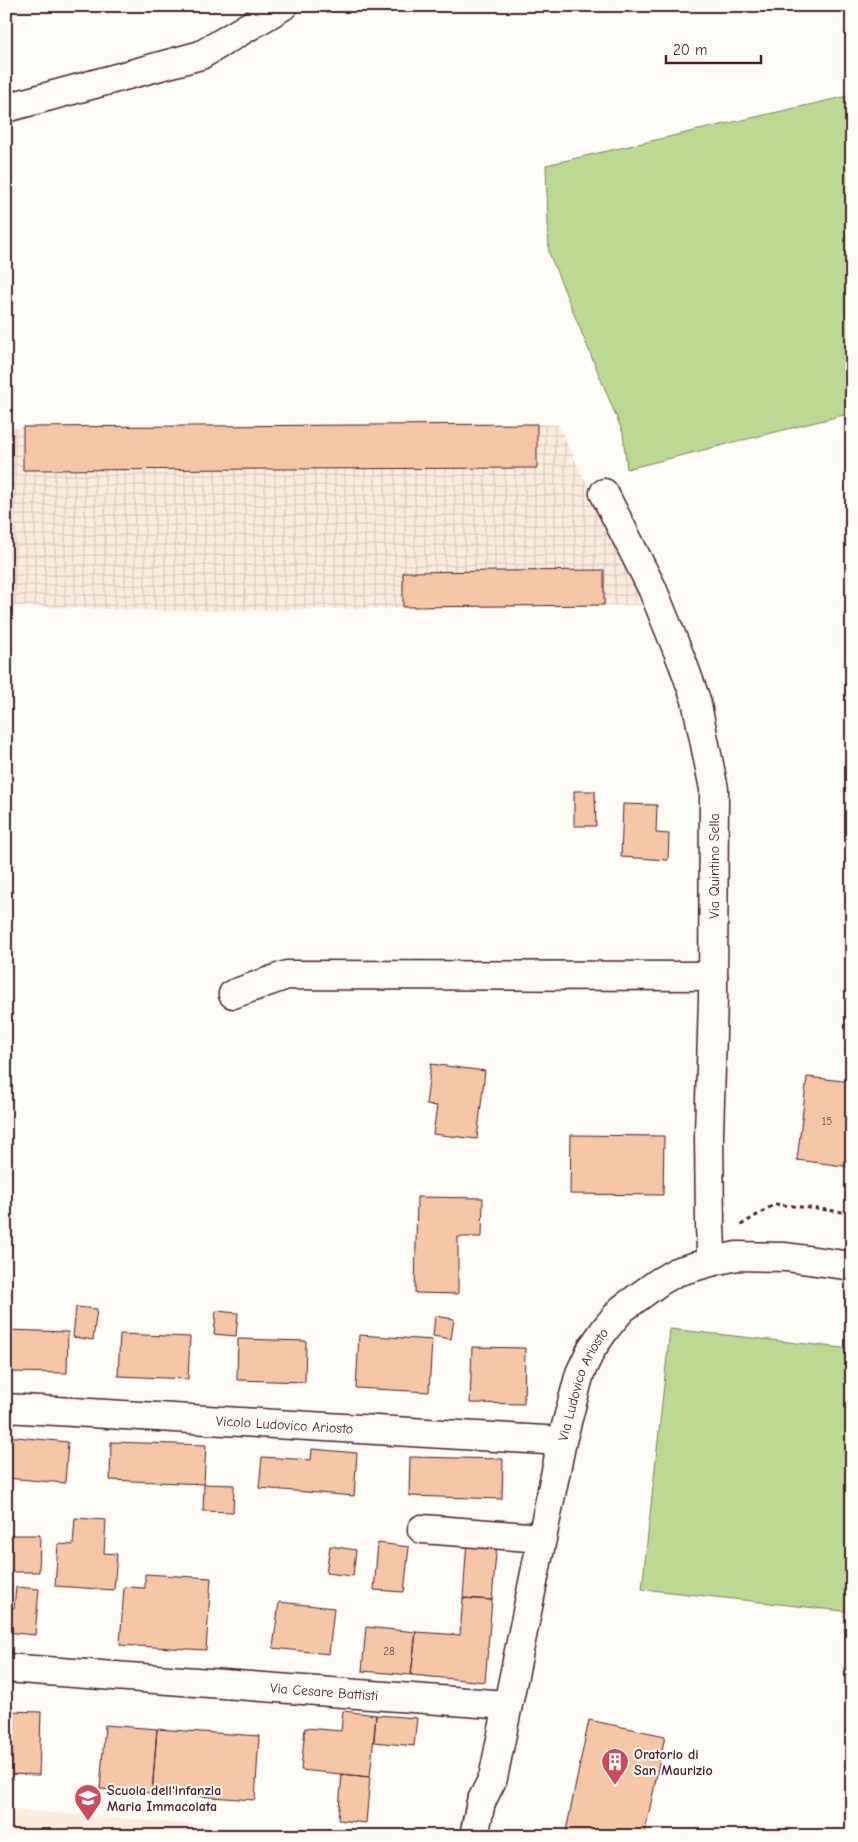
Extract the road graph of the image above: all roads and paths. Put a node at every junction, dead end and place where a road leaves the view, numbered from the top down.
1 (283, 6) edge
2 (6, 108) edge
3 (604, 492) dead end
4 (713, 976) junction
5 (233, 994) dead end
6 (852, 1213) edge
7 (712, 1249) junction
8 (852, 1266) edge
9 (6, 1408) edge
10 (562, 1441) junction
11 (422, 1529) dead end
12 (542, 1538) junction
13 (6, 1668) edge
14 (507, 1705) junction
15 (474, 1836) edge

1 - 2 street
3 - 4 street, Via Quintino Sella
4 - 5 street
4 - 7 street, Via Quintino Sella
6 - 7 path
7 - 8 street, Via Ludovico Ariosto
7 - 10 street, Via Ludovico Ariosto
9 - 10 street, Vicolo Ludovico Ariosto
10 - 12 street, Via Ludovico Ariosto
11 - 12 street
12 - 14 street, Via Ludovico Ariosto
13 - 14 street, Via Cesare Battisti
14 - 15 street

